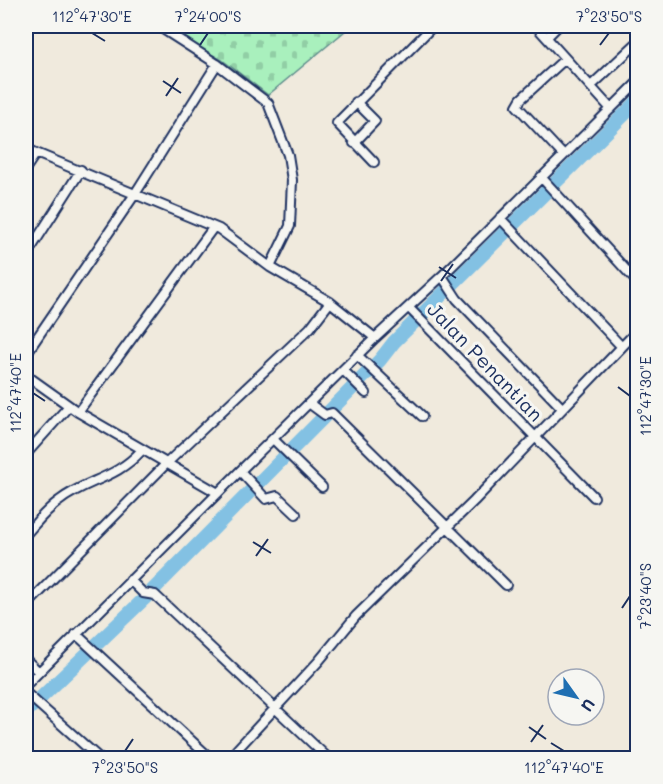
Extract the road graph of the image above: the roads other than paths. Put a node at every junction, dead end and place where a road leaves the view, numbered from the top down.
1 (158, 26) edge
2 (433, 26) edge
3 (536, 26) edge
4 (558, 26) edge
5 (547, 37) junction
6 (638, 42) edge
7 (565, 59) junction
8 (217, 64) junction
9 (638, 82) edge
10 (591, 86) junction
11 (356, 102) junction
12 (608, 105) junction
13 (354, 143) junction
14 (26, 148) edge
15 (561, 152) junction
16 (36, 153) junction
17 (374, 162) dead end
18 (26, 168) edge
19 (81, 170) junction
20 (541, 177) junction
21 (135, 194) junction
22 (500, 218) junction
23 (213, 228) junction
24 (26, 256) edge
25 (270, 267) junction
26 (442, 276) junction
27 (638, 283) edge
28 (330, 302) junction
29 (410, 308) junction
30 (638, 330) edge
31 (375, 338) junction
32 (621, 346) junction
33 (26, 354) edge
34 (357, 355) junction
35 (343, 370) junction
36 (26, 375) edge
37 (366, 393) dead end
38 (310, 404) junction
39 (68, 407) junction
40 (562, 408) junction
41 (78, 412) junction
42 (422, 416) dead end
43 (273, 439) junction
44 (537, 439) junction
45 (142, 450) junction
46 (26, 454) edge
47 (168, 462) junction
48 (240, 471) junction
49 (322, 487) dead end
50 (218, 493) junction
51 (594, 497) dead end
52 (296, 514) dead end
53 (449, 528) junction
54 (26, 534) edge
55 (130, 580) junction
56 (506, 585) dead end
57 (26, 606) edge
58 (76, 634) junction
59 (26, 660) edge
60 (39, 672) junction
61 (26, 685) edge
62 (29, 696) edge
63 (277, 710) junction
64 (99, 759) edge
65 (210, 759) edge
66 (229, 759) edge
67 (328, 759) edge

1 - 8 street
2 - 11 street
3 - 5 street
4 - 5 street
5 - 7 street
6 - 10 street
7 - 10 street
7 - 15 street
8 - 21 street
8 - 25 street
9 - 12 street
10 - 12 street
11 - 13 street
11 - 13 street
12 - 15 street
13 - 17 street
14 - 16 street
15 - 20 street
16 - 18 street
16 - 19 street
19 - 21 street
19 - 24 street
20 - 22 street
20 - 27 street
21 - 23 street
21 - 33 street
22 - 26 street
22 - 32 street
23 - 25 street
23 - 41 street
25 - 28 street
26 - 29 street
26 - 40 street
28 - 31 street
28 - 47 street
29 - 31 street
29 - 44 street, Jalan Penantian
30 - 32 street
31 - 34 street
32 - 40 street
34 - 35 street
34 - 42 street
35 - 37 street
35 - 38 street
36 - 39 street
38 - 43 street
38 - 53 street
39 - 41 street
39 - 46 street
40 - 44 street
41 - 45 street
43 - 48 street
43 - 49 street
44 - 51 street, Jalan Penantian
44 - 53 street
45 - 47 street
45 - 54 street
47 - 50 street
47 - 57 street
48 - 50 street
48 - 52 street
50 - 55 street
53 - 56 street
53 - 63 street
55 - 58 street
55 - 63 street
58 - 60 street
58 - 65 street
59 - 60 street
60 - 61 street
62 - 64 street
63 - 66 street
63 - 67 street

